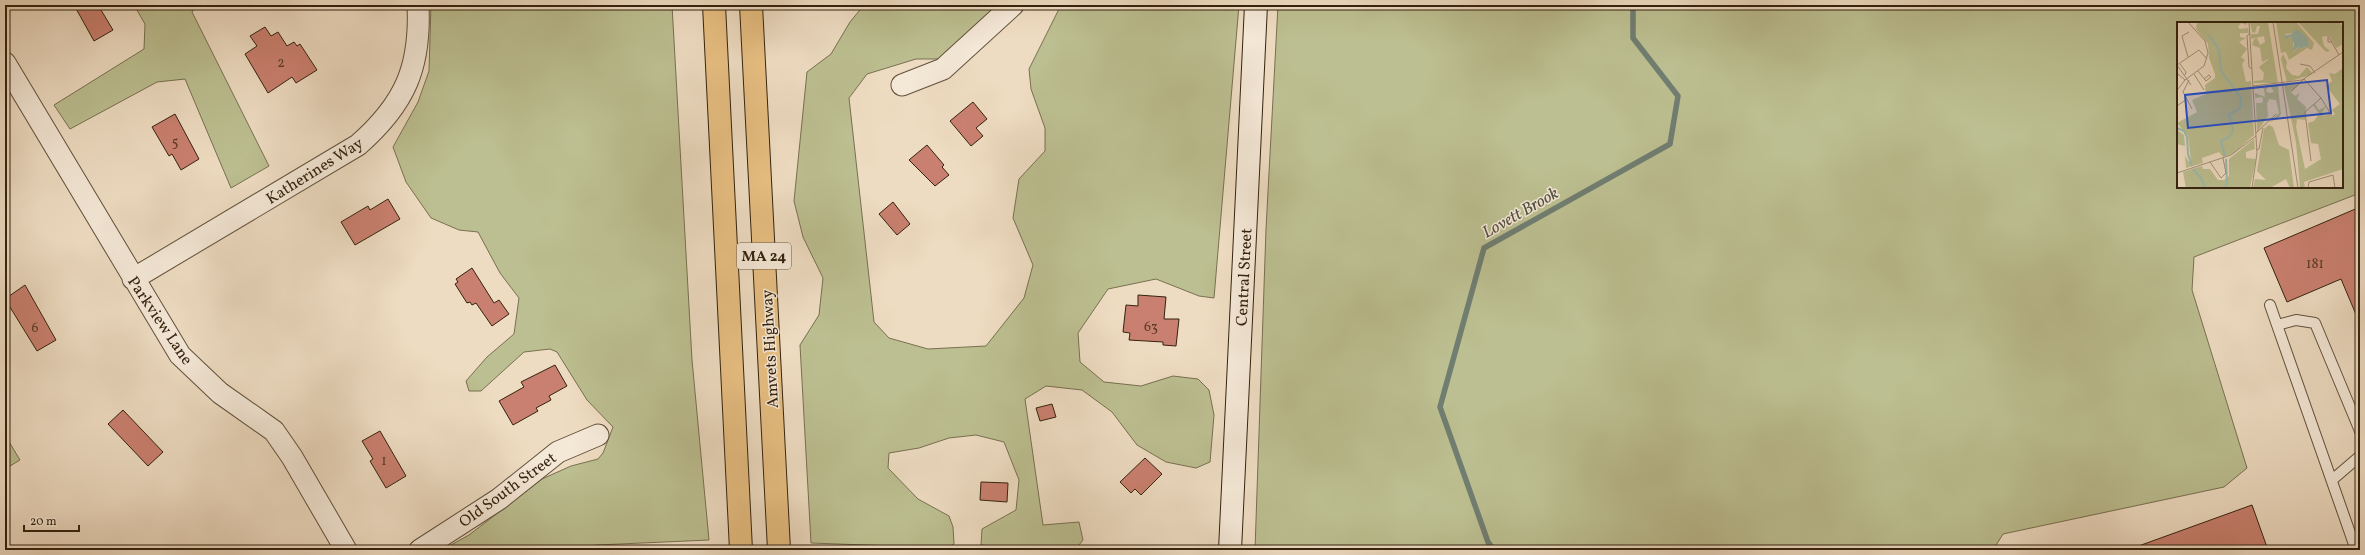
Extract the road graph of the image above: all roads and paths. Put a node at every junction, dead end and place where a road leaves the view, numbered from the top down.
1 (418, 5) edge
2 (714, 5) edge
3 (751, 5) edge
4 (1013, 5) edge
5 (1256, 5) edge
6 (5, 63) edge
7 (902, 86) dead end
8 (133, 279) junction
9 (2270, 305) dead end
10 (2277, 325) junction
11 (2360, 431) edge
12 (598, 435) dead end
13 (2360, 456) edge
14 (2332, 480) junction
15 (346, 550) edge
16 (420, 550) edge
17 (741, 550) edge
18 (779, 550) edge
19 (1230, 550) edge
20 (2356, 550) edge

1 - 8 street, Katherines Way
2 - 17 highway, MA 24
3 - 18 highway, Amvets Highway / MA 24
4 - 7 street
5 - 19 street, Central Street
6 - 8 street, Parkview Lane
8 - 15 street, Parkview Lane
9 - 10 lane
10 - 11 lane
10 - 14 lane
12 - 16 street, Old South Street
13 - 14 lane
14 - 20 lane

